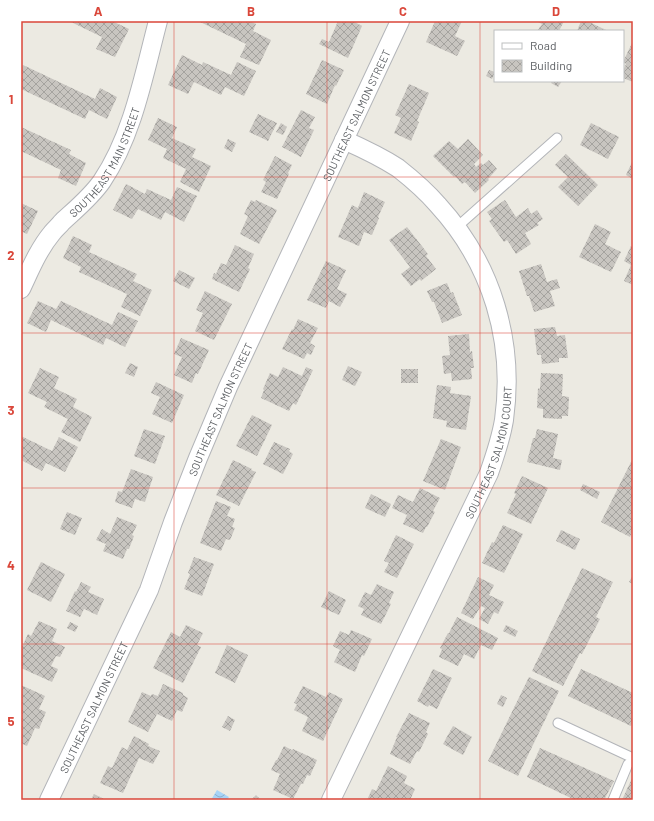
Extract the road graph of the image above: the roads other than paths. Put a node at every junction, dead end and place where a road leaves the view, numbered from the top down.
1 (158, 21) edge
2 (400, 21) edge
3 (557, 138) dead end
4 (344, 140) junction
5 (457, 227) junction
6 (21, 289) edge
7 (558, 723) dead end
8 (633, 758) edge
9 (633, 761) edge
10 (49, 800) edge
11 (331, 800) edge
12 (612, 800) edge

1 - 6 street, SOUTHEAST MAIN STREET
2 - 4 street, SOUTHEAST SALMON STREET
3 - 5 lane
4 - 5 street, SOUTHEAST SALMON COURT
4 - 10 street, SOUTHEAST SALMON STREET
5 - 11 street, SOUTHEAST SALMON COURT
7 - 8 lane
9 - 12 lane

